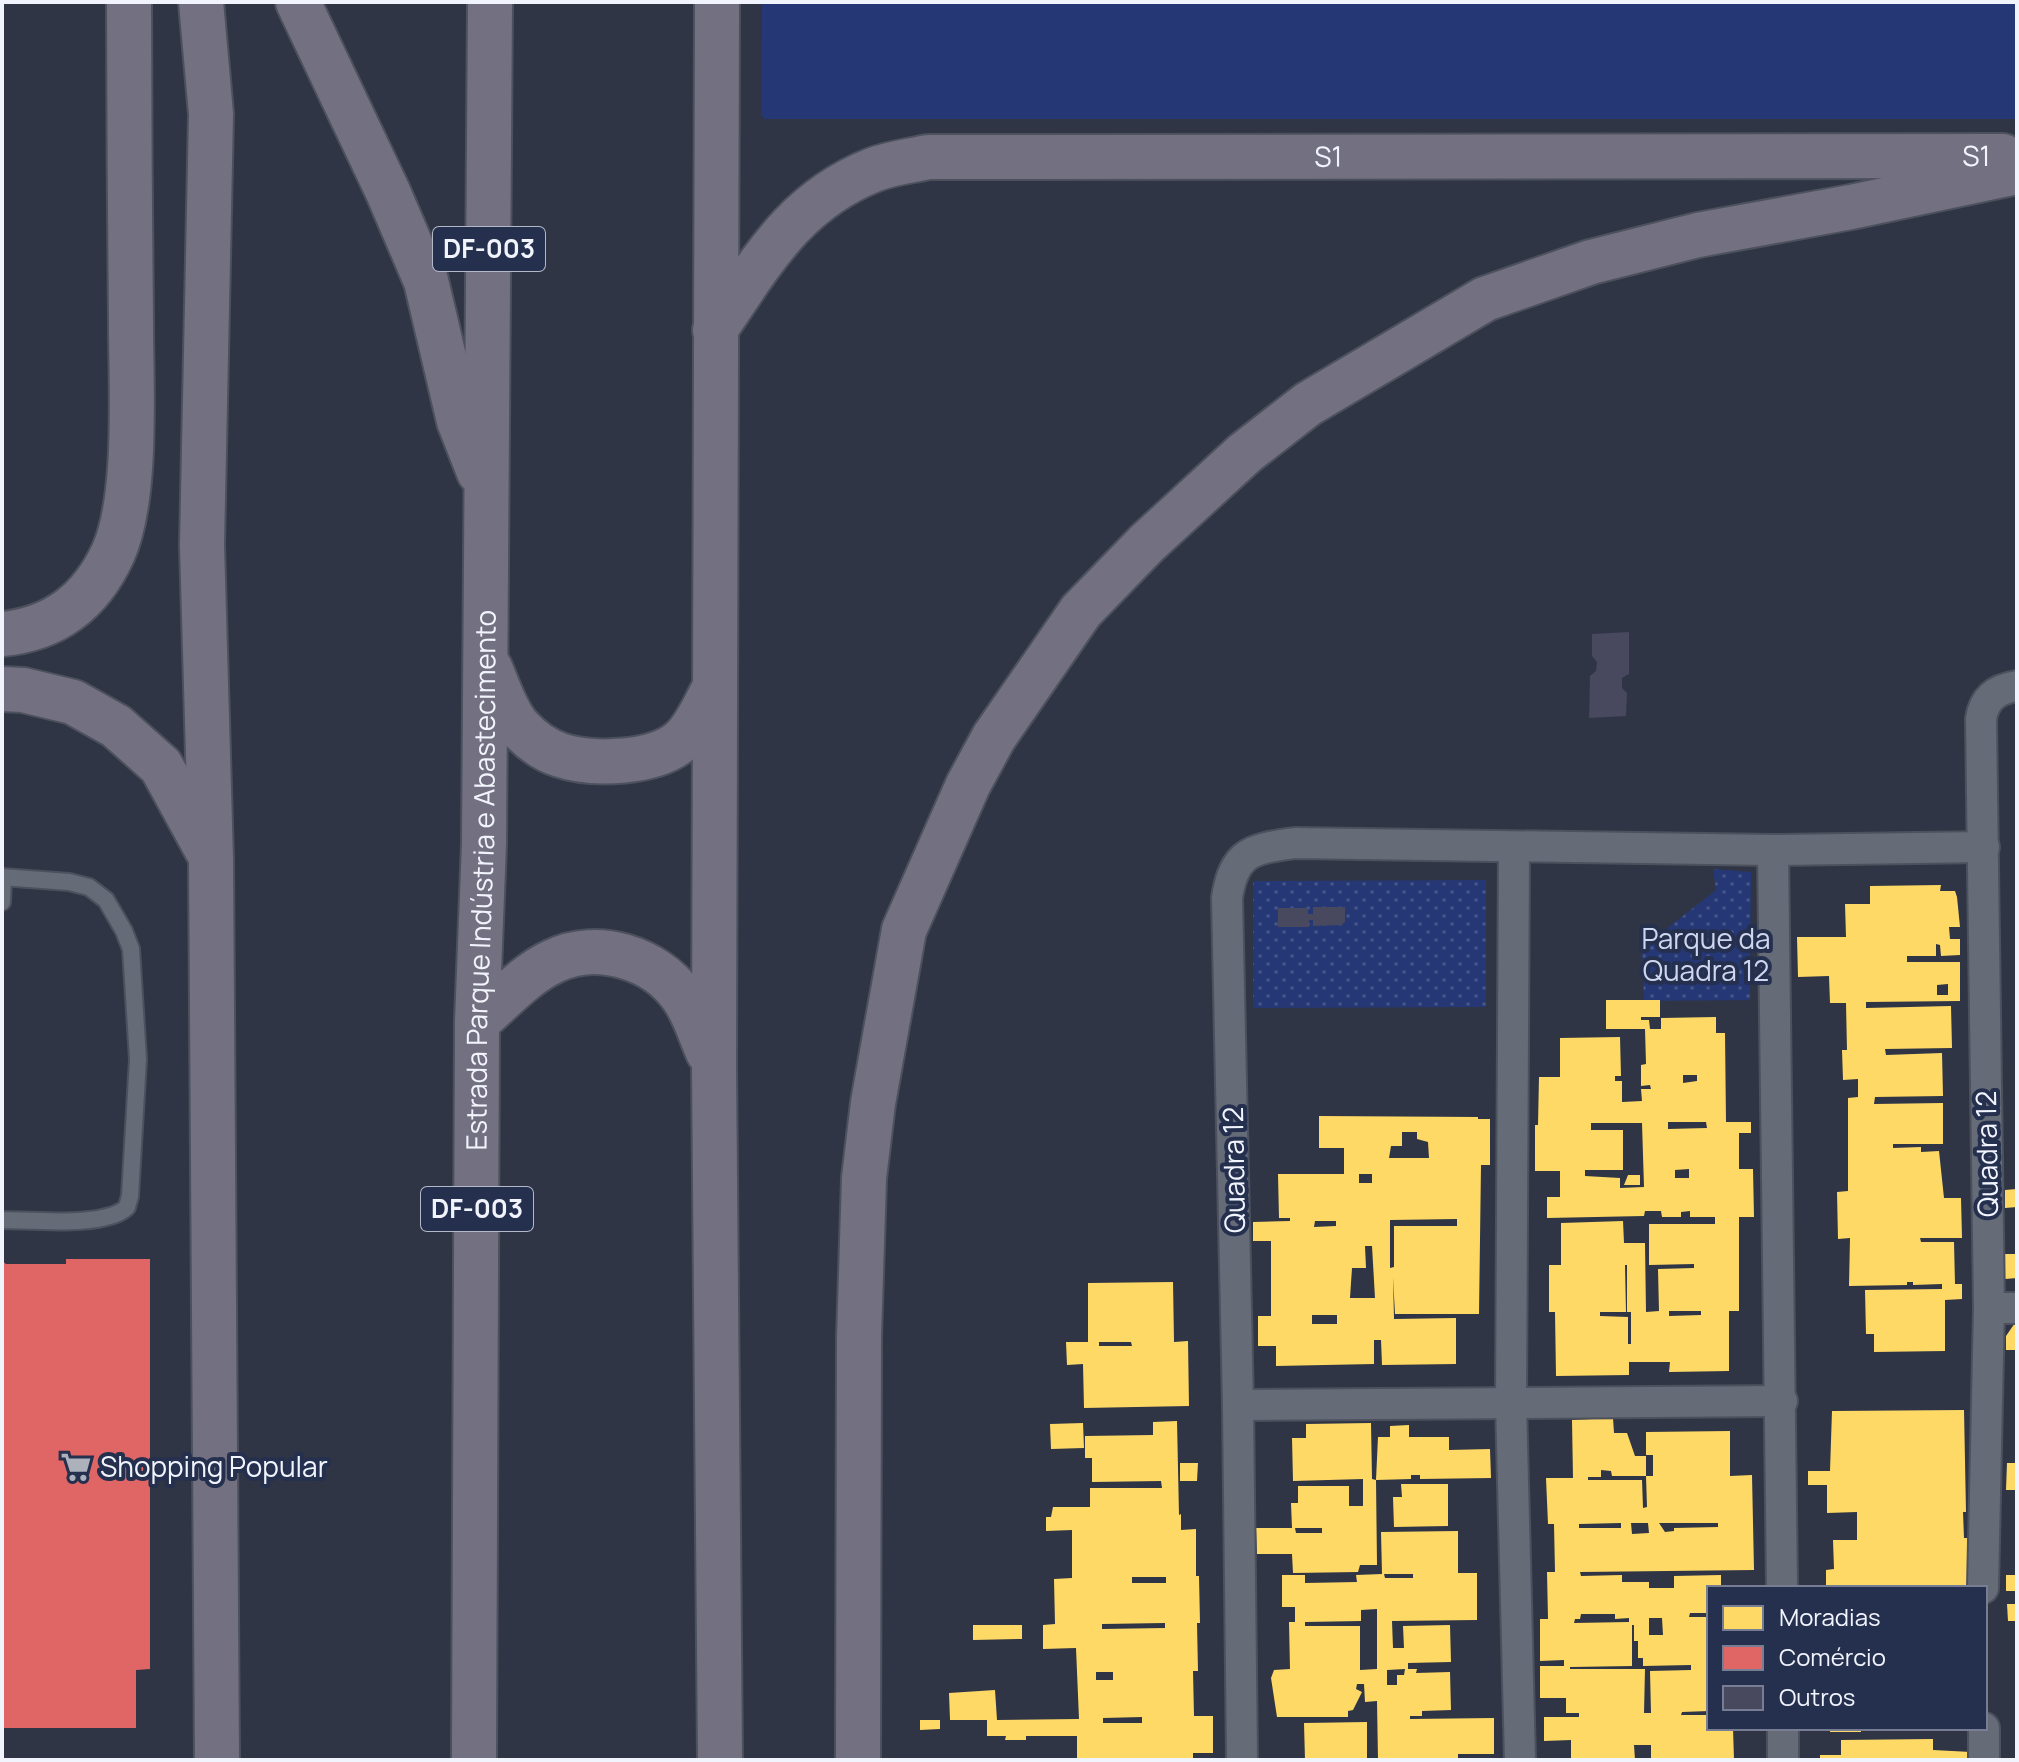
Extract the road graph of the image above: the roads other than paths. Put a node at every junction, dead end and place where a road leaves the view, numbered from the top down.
1 (129, 2) edge
2 (201, 2) edge
3 (298, 2) edge
4 (490, 2) edge
5 (717, 2) edge
6 (2017, 156) edge
7 (2017, 172) edge
8 (715, 330) junction
9 (488, 496) junction
10 (2, 634) edge
11 (485, 658) junction
12 (2017, 686) edge
13 (715, 687) junction
14 (2, 689) edge
15 (1984, 847) junction
16 (1514, 848) junction
17 (1773, 850) junction
18 (211, 859) junction
19 (2, 877) edge
20 (2, 902) edge
21 (477, 1022) junction
22 (714, 1065) junction
23 (2, 1220) edge
24 (2003, 1308) edge
25 (1782, 1401) junction
26 (1511, 1403) junction
27 (1238, 1405) junction
28 (1782, 1586) edge
29 (1983, 1586) edge
30 (721, 1697) junction
31 (1783, 1730) edge
32 (1984, 1730) edge
33 (217, 1760) edge
34 (474, 1760) edge
35 (720, 1760) edge
36 (729, 1760) edge
37 (858, 1760) edge
38 (1242, 1760) edge
39 (1520, 1760) edge
40 (1783, 1760) edge
41 (1984, 1760) edge

1 - 10 highway
2 - 18 highway
3 - 9 highway
4 - 9 highway, Estrada Parque Indústria e Abastecimento / DF-003
5 - 8 highway
6 - 8 highway, S1
7 - 37 highway
8 - 13 highway
9 - 11 highway, Estrada Parque Indústria e Abastecimento / DF-003
11 - 13 highway
11 - 21 highway, Estrada Parque Indústria e Abastecimento / DF-003
12 - 15 street, Quadra 12
13 - 22 highway
14 - 18 highway
15 - 17 street, Quadra 12
15 - 24 street, Quadra 12
16 - 17 street, Quadra 12
16 - 26 street
16 - 27 street, Quadra 12
17 - 25 street
18 - 33 highway
19 - 20 lane
19 - 23 lane
21 - 22 highway
21 - 34 highway, Estrada Parque Indústria e Abastecimento / DF-003
22 - 30 highway
24 - 29 street, Quadra 12
25 - 26 street
25 - 28 street
26 - 27 street
26 - 39 street
27 - 38 street, Quadra 12
30 - 35 highway
30 - 36 highway
31 - 40 street
32 - 41 street

